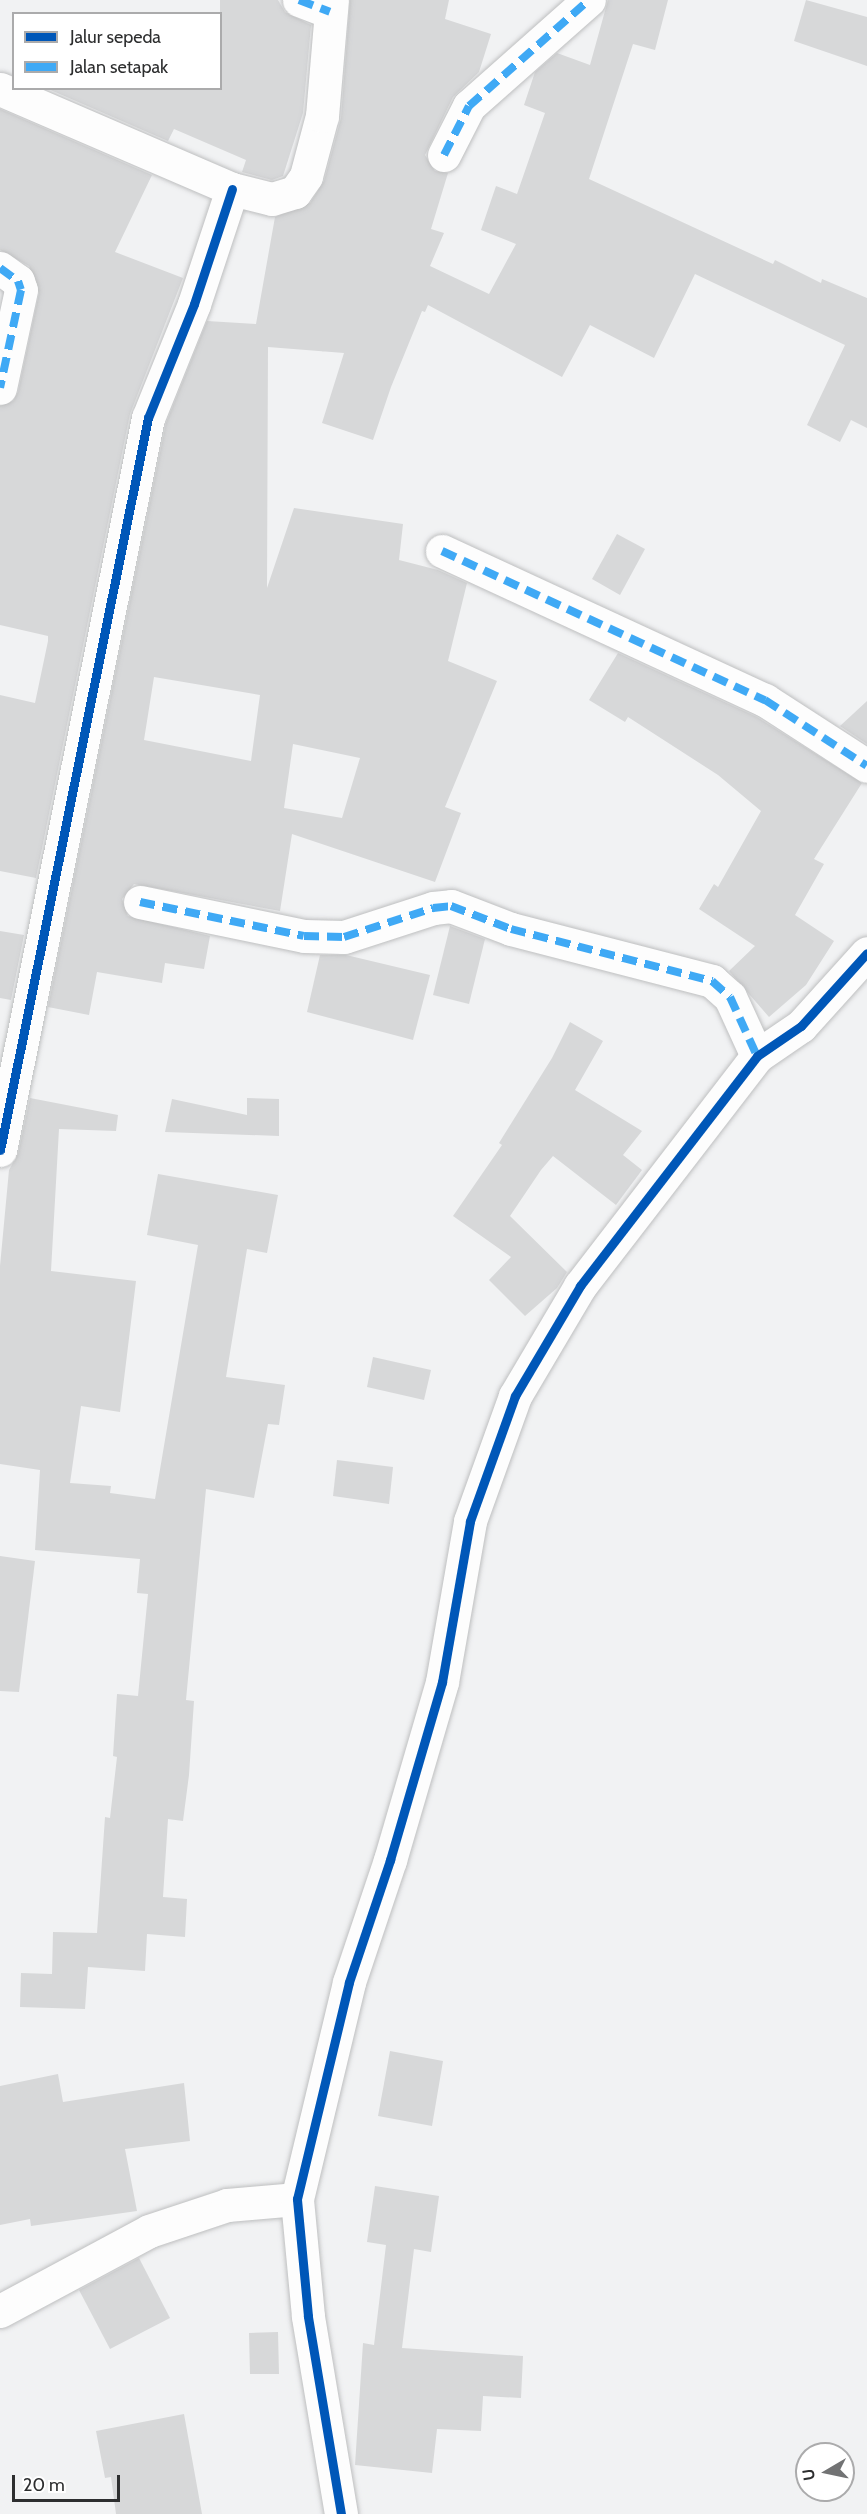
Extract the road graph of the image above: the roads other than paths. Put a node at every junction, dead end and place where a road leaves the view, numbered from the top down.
1 (298, 0) edge
2 (589, 0) edge
3 (331, 6) edge
4 (0, 89) edge
5 (444, 155) dead end
6 (232, 189) junction
7 (0, 268) edge
8 (0, 388) edge
9 (442, 551) dead end
10 (867, 766) edge
11 (140, 902) dead end
12 (867, 953) edge
13 (758, 1056) junction
14 (0, 1150) edge
15 (297, 2199) junction
16 (0, 2311) edge
17 (340, 2514) edge

1 - 3 street
2 - 5 street
3 - 6 street
4 - 6 street
6 - 14 street
7 - 8 street
9 - 10 street
11 - 13 street
12 - 13 street
13 - 15 street
15 - 16 street
15 - 17 street

